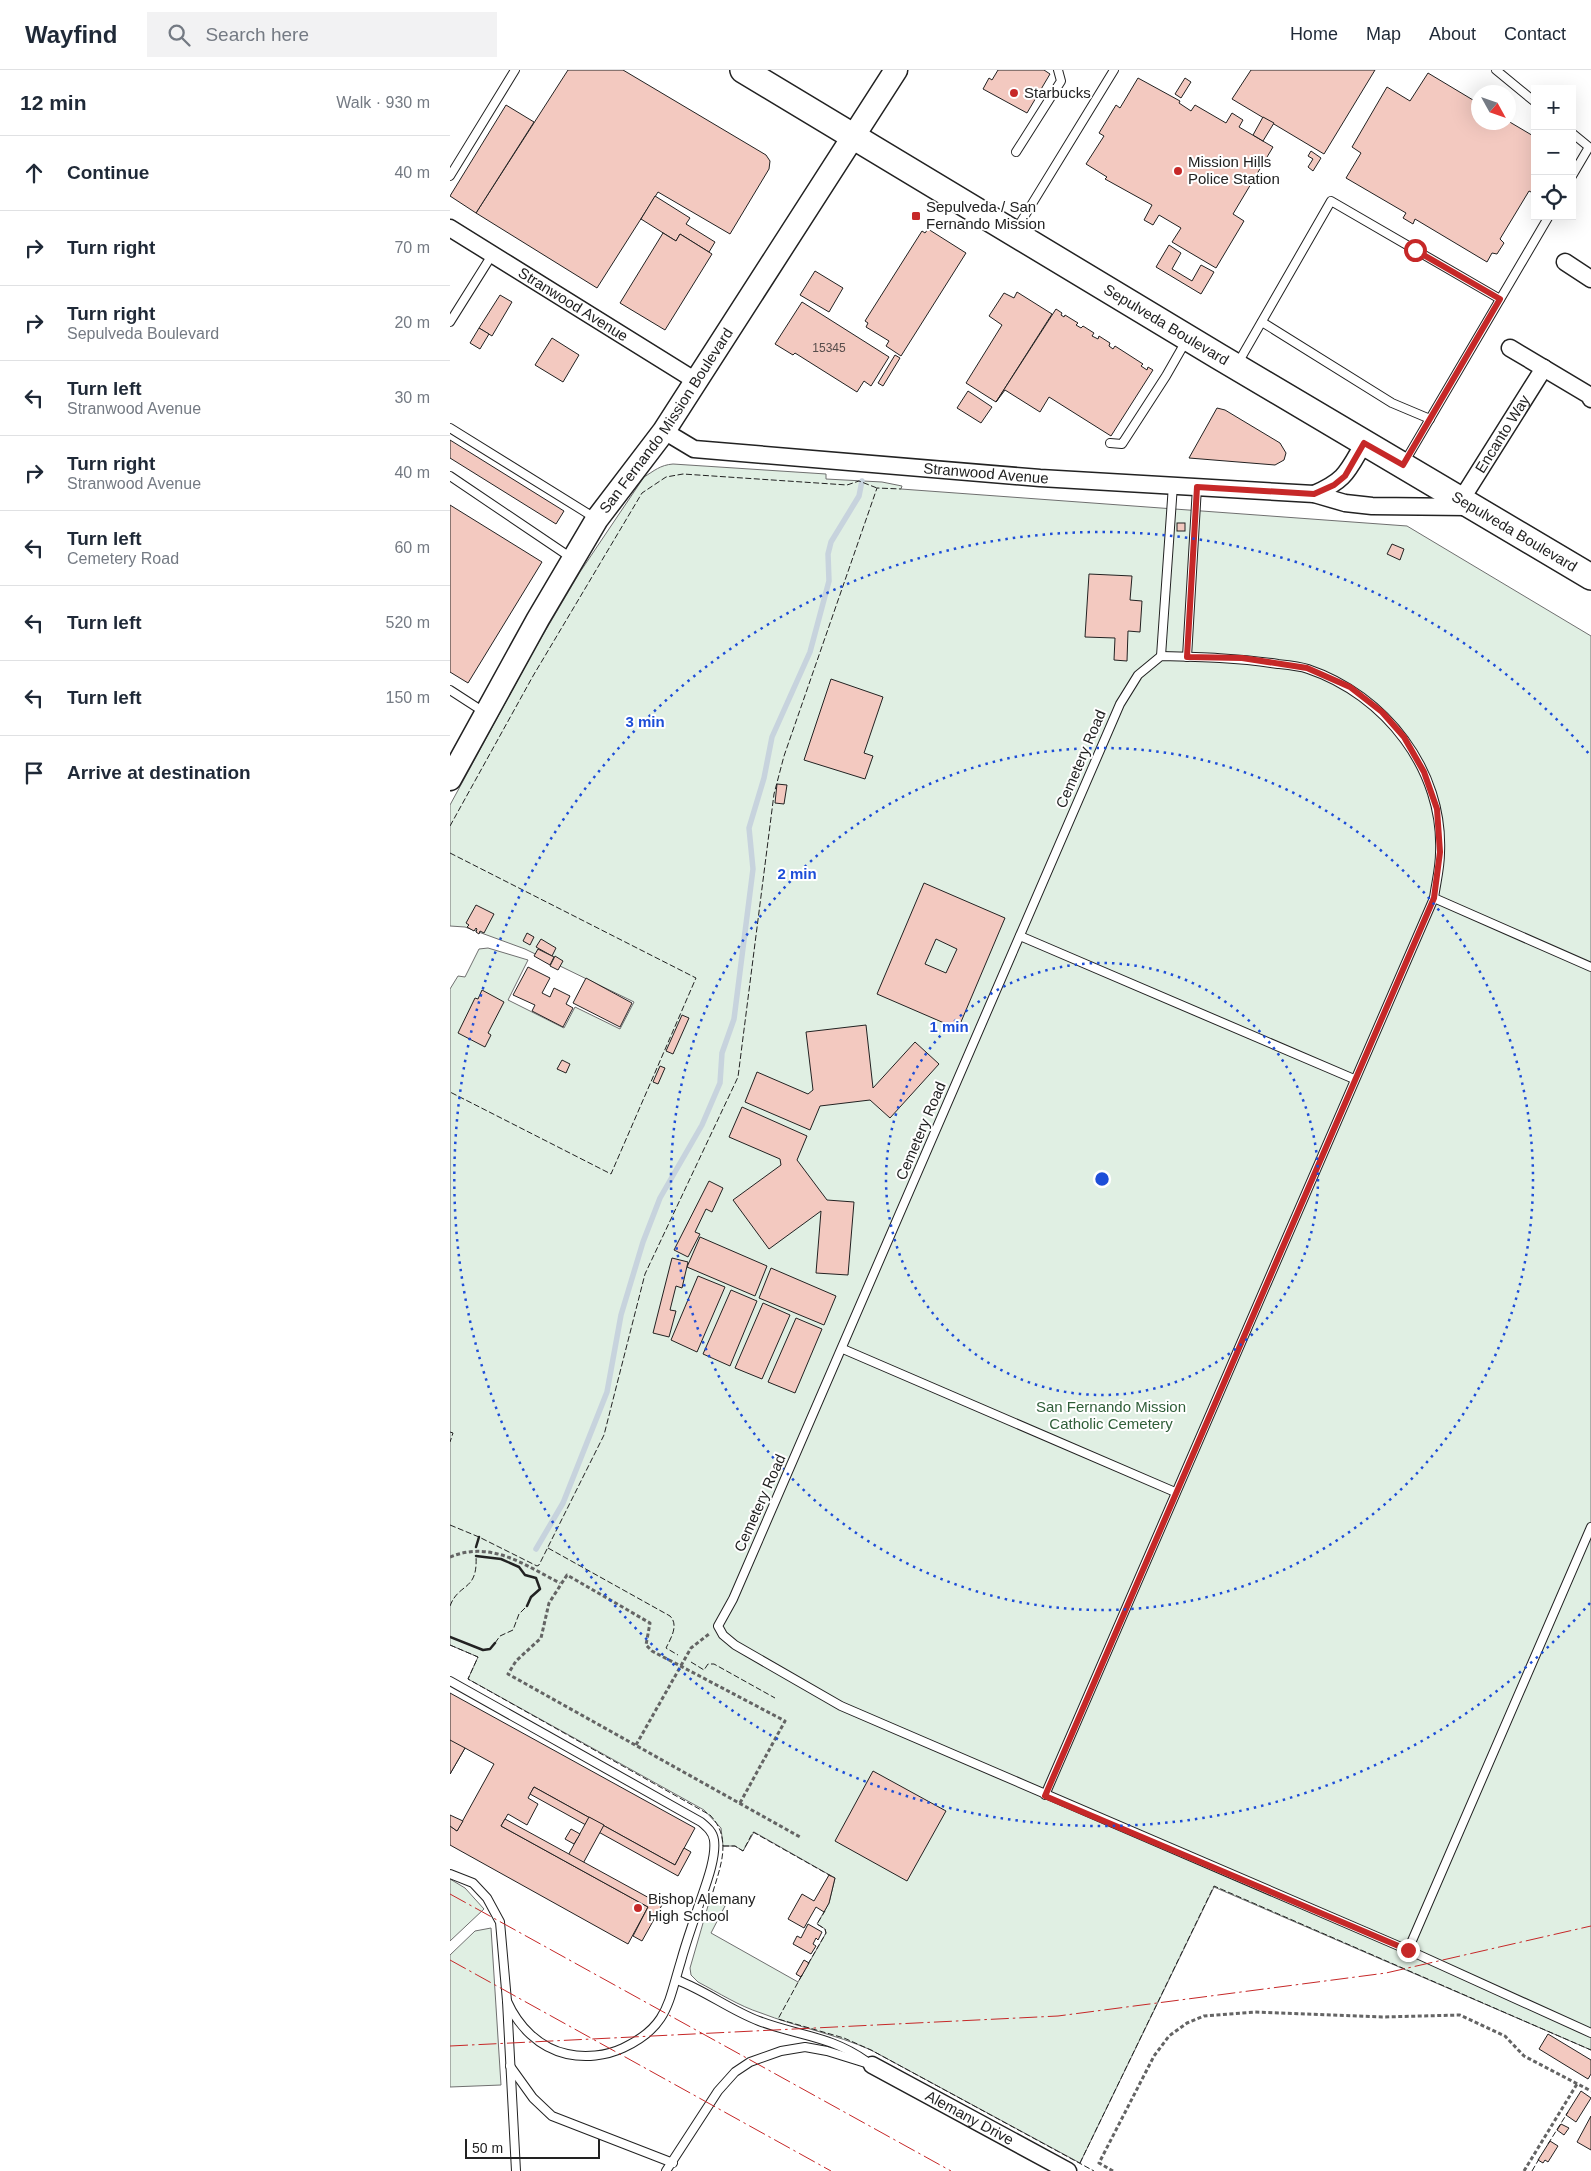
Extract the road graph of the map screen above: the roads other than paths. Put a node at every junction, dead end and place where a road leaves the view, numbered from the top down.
1 (515, 70) edge
2 (743, 70) edge
3 (896, 70) edge
4 (1058, 70) edge
5 (1114, 70) edge
6 (1496, 70) edge
7 (1531, 99) edge
8 (854, 136) junction
9 (1576, 136) edge
10 (1016, 152) dead end
11 (1576, 169) edge
12 (450, 176) edge
13 (1546, 220) edge
14 (450, 228) edge
15 (1014, 233) junction
16 (492, 255) junction
17 (1564, 262) dead end
18 (1591, 279) edge
19 (1500, 299) junction
20 (450, 322) edge
21 (1262, 322) junction
22 (1188, 337) junction
23 (1510, 348) dead end
24 (1237, 366) junction
25 (1544, 368) junction
26 (696, 381) junction
27 (1590, 394) edge
28 (1430, 420) junction
29 (450, 428) edge
30 (664, 431) junction
31 (1110, 443) dead end
32 (1364, 443) junction
33 (1403, 465) junction
34 (450, 476) edge
35 (1173, 485) junction
36 (1197, 487) junction
37 (1314, 494) junction
38 (1467, 503) junction
39 (597, 519) junction
40 (573, 559) junction
41 (1590, 575) edge
42 (1161, 656) junction
43 (1187, 657) junction
44 (450, 690) edge
45 (486, 713) junction
46 (450, 779) edge
47 (1434, 898) junction
48 (1020, 936) junction
49 (1591, 967) edge
50 (1354, 1079) junction
51 (843, 1348) junction
52 (1175, 1492) junction
53 (1591, 1527) edge
54 (450, 1681) edge
55 (1045, 1796) junction
56 (450, 1874) edge
57 (1408, 1950) junction
58 (677, 1980) junction
59 (506, 2001) junction
60 (1591, 2033) edge
61 (872, 2065) junction
62 (510, 2066) junction
63 (673, 2163) junction
64 (516, 2171) edge
65 (666, 2171) edge
66 (1068, 2171) edge

1 - 12 lane
2 - 8 main road, Sepulveda Boulevard
3 - 8 main road, San Fernando Mission Boulevard
4 - 10 lane
5 - 15 lane
6 - 7 lane
8 - 15 main road, Sepulveda Boulevard
8 - 26 main road, San Fernando Mission Boulevard
9 - 11 lane
13 - 19 lane
14 - 16 street, Stranwood Avenue
15 - 22 main road, Sepulveda Boulevard
16 - 20 lane
16 - 26 street, Stranwood Avenue
17 - 18 street
19 - 21 lane
19 - 28 lane
21 - 24 lane
21 - 28 lane
22 - 24 main road, Sepulveda Boulevard
22 - 31 lane
23 - 25 street
24 - 32 main road, Sepulveda Boulevard
25 - 27 street
25 - 38 street, Encanto Way
26 - 30 main road, San Fernando Mission Boulevard
28 - 33 lane
29 - 39 lane
30 - 35 street, Stranwood Avenue
30 - 39 main road, San Fernando Mission Boulevard
32 - 33 main road, Sepulveda Boulevard
32 - 37 street, Stranwood Avenue
33 - 38 main road, Sepulveda Boulevard
34 - 40 lane
35 - 36 street, Stranwood Avenue
35 - 42 lane
36 - 37 street, Stranwood Avenue
36 - 43 lane
37 - 38 street, Stranwood Avenue
38 - 41 main road, Sepulveda Boulevard
39 - 40 main road, San Fernando Mission Boulevard
40 - 45 main road, San Fernando Mission Boulevard
42 - 43 lane
42 - 48 lane, Cemetery Road
43 - 47 lane
44 - 45 lane
45 - 46 main road, San Fernando Mission Boulevard
47 - 49 lane
47 - 50 lane
48 - 50 lane
48 - 51 lane, Cemetery Road
50 - 52 lane
51 - 52 lane
51 - 55 lane, Cemetery Road
52 - 55 lane
53 - 57 lane
54 - 58 lane
55 - 57 lane
56 - 59 lane
57 - 60 lane
58 - 59 lane
58 - 61 lane
59 - 62 lane
61 - 63 lane
61 - 66 street, Alemany Drive
62 - 63 lane
62 - 64 lane
63 - 65 lane

